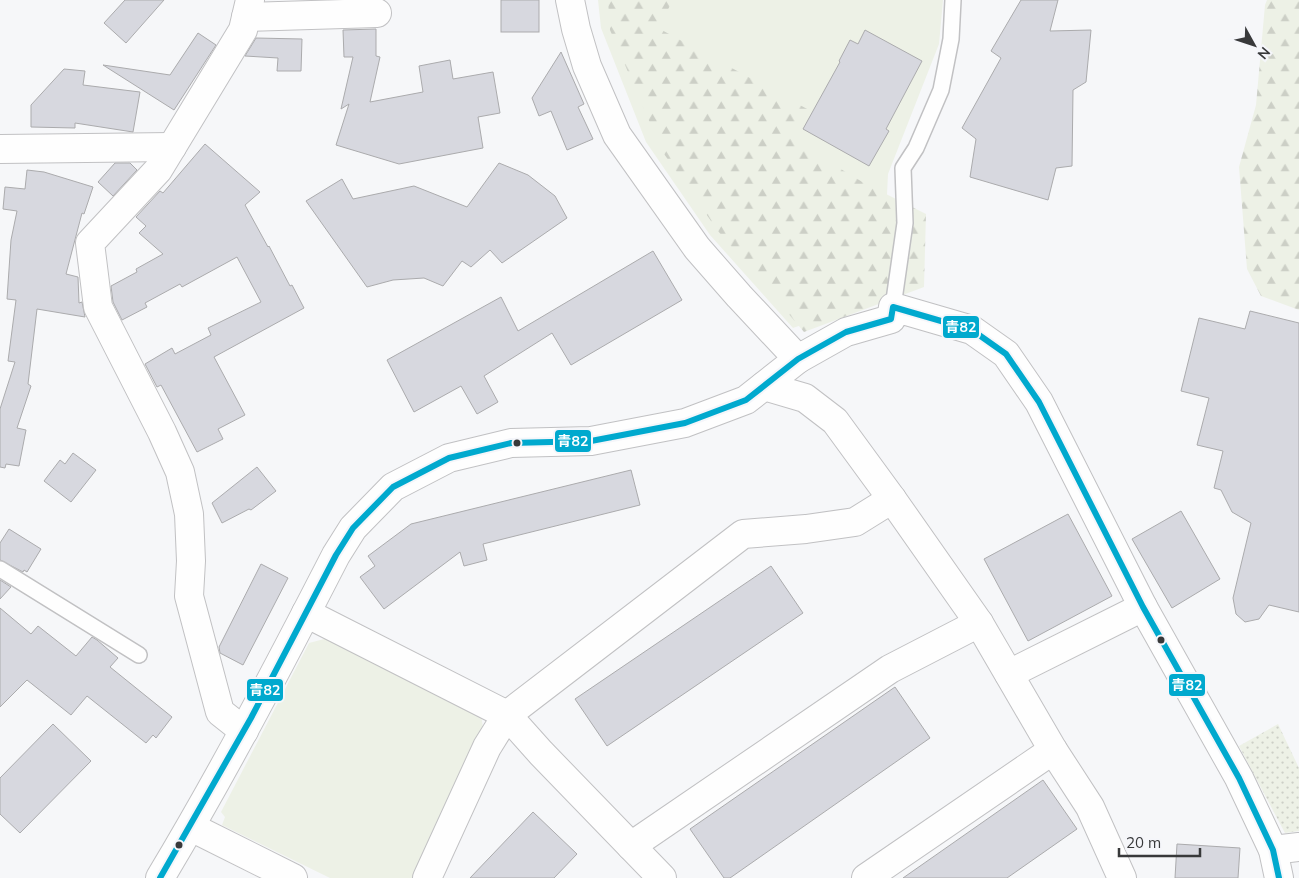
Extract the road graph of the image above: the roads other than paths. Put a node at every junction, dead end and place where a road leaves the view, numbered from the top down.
1 (570, 0) edge
2 (953, 0) edge
3 (248, 8) edge
4 (378, 13) dead end
5 (172, 147) junction
6 (0, 149) edge
7 (893, 308) junction
8 (798, 359) junction
9 (764, 386) junction
10 (892, 499) junction
11 (0, 569) edge
12 (1143, 607) junction
13 (306, 613) junction
14 (979, 623) junction
15 (139, 655) dead end
16 (1009, 674) junction
17 (507, 715) junction
18 (244, 731) junction
19 (1053, 750) junction
20 (191, 828) junction
21 (631, 846) junction
22 (1286, 848) edge
23 (160, 878) edge
24 (293, 878) edge
25 (427, 878) edge
26 (662, 878) edge
27 (866, 878) edge
28 (1122, 878) edge
29 (1279, 878) edge

1 - 8 street
2 - 7 lane
3 - 4 street
3 - 5 street
5 - 6 street
5 - 18 street
7 - 8 street
7 - 12 street
8 - 9 street
9 - 10 street
9 - 13 street
10 - 14 street
10 - 17 street
11 - 15 lane
12 - 16 street
12 - 22 street
13 - 17 street
13 - 18 street
14 - 16 street
14 - 21 street
16 - 19 street
17 - 21 street
17 - 25 street
18 - 20 street
19 - 27 street
19 - 28 street
20 - 23 street
20 - 24 street
21 - 26 street
22 - 29 street

